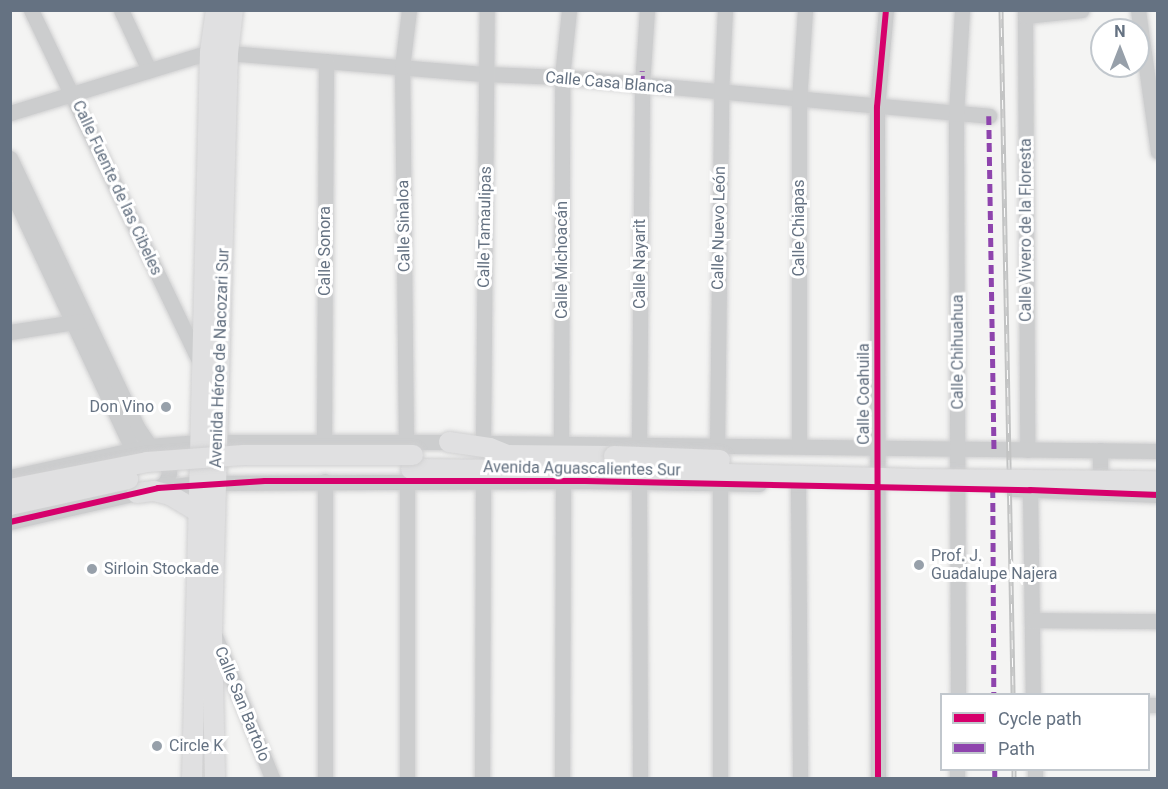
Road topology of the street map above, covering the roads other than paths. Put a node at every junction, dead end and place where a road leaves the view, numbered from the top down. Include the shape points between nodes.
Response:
1 (31, 10) edge
2 (121, 10) edge
3 (216, 10) edge
4 (221, 10) edge
5 (233, 10) edge
6 (409, 10) edge
7 (487, 10) edge
8 (569, 10) edge
9 (647, 10) edge
10 (725, 10) edge
11 (805, 10) edge
12 (886, 10) edge
13 (963, 10) edge
14 (1082, 10) edge
15 (1138, 10) edge
16 (1025, 13) edge
17 (219, 52) junction
18 (326, 61) junction
19 (402, 67) junction
20 (149, 70) junction
21 (486, 74) junction
22 (562, 77) junction
23 (642, 78) junction
24 (72, 94) junction
25 (721, 94) junction
26 (800, 101) junction
27 (877, 107) junction
28 (10, 113) edge
29 (956, 114) junction
30 (989, 116) dead end
31 (1158, 152) edge
32 (10, 158) edge
33 (10, 188) edge
34 (26, 220) junction
35 (10, 222) edge
36 (80, 321) junction
37 (10, 332) edge
38 (202, 366) junction
39 (208, 442) junction
40 (239, 442) junction
41 (324, 442) junction
42 (448, 442) junction
43 (483, 443) junction
44 (561, 443) junction
45 (639, 443) junction
46 (717, 445) junction
47 (150, 446) junction
48 (799, 446) junction
49 (878, 448) junction
50 (958, 450) junction
51 (1027, 450) junction
52 (1100, 450) junction
53 (133, 451) junction
54 (1158, 451) edge
55 (409, 462) junction
56 (506, 462) junction
57 (614, 463) junction
58 (1158, 468) edge
59 (10, 477) edge
60 (244, 481) junction
61 (325, 481) junction
62 (432, 482) junction
63 (483, 482) junction
64 (563, 482) junction
65 (1158, 482) edge
66 (208, 483) junction
67 (639, 483) junction
68 (720, 484) junction
69 (798, 485) junction
70 (876, 487) junction
71 (158, 488) junction
72 (10, 489) edge
73 (958, 489) junction
74 (1030, 490) junction
75 (137, 493) junction
76 (1100, 493) junction
77 (1158, 495) edge
78 (10, 505) edge
79 (198, 512) junction
80 (10, 522) edge
81 (1032, 620) junction
82 (1158, 621) edge
83 (212, 629) junction
84 (958, 693) edge
85 (1033, 693) edge
86 (190, 778) edge
87 (215, 778) edge
88 (272, 778) edge
89 (325, 778) edge
90 (407, 778) edge
91 (482, 778) edge
92 (562, 778) edge
93 (640, 778) edge
94 (720, 778) edge
95 (800, 778) edge
96 (878, 778) edge

1 - 24 street, Calle Fuente de las Cibeles
2 - 20 street
3 - 17 main road, Avenida Héroe de Nacozari Sur
4 - 17 main road
5 - 17 main road, Avenida Héroe de Nacozari Sur
6 - 19 street, Calle Sinaloa
7 - 21 street, Calle Tamaulipas
8 - 22 street, Calle Michoacán
9 - 23 street, Calle Nayarit
10 - 25 street, Calle Nuevo León
11 - 26 street, Calle Chiapas
12 - 27 street, Calle Coahuila
13 - 29 street, Calle Chihuahua
14 - 16 street
15 - 31 street
16 - 51 street, Calle Vivero de la Floresta
17 - 18 street, Calle Casa Blanca
17 - 20 street
17 - 38 main road, Avenida Héroe de Nacozari Sur
17 - 39 main road, Avenida Héroe de Nacozari Sur
18 - 19 street, Calle Casa Blanca
18 - 41 street, Calle Sonora
19 - 21 street, Calle Casa Blanca
19 - 55 street, Calle Sinaloa
20 - 24 street
21 - 22 street, Calle Casa Blanca
21 - 43 street, Calle Tamaulipas
22 - 23 street, Calle Casa Blanca
22 - 44 street, Calle Michoacán
23 - 25 street, Calle Casa Blanca
23 - 45 street, Calle Nayarit
24 - 28 street
24 - 38 street, Calle Fuente de las Cibeles
25 - 26 street, Calle Casa Blanca
25 - 46 street, Calle Nuevo León
26 - 27 street, Calle Casa Blanca
26 - 48 street, Calle Chiapas
27 - 29 street, Calle Casa Blanca
27 - 49 street, Calle Coahuila
29 - 30 street, Calle Casa Blanca
29 - 50 street, Calle Chihuahua
32 - 36 street
33 - 34 street
34 - 35 street
34 - 36 street
36 - 37 street
36 - 47 street
36 - 53 street
38 - 39 main road, Avenida Héroe de Nacozari Sur
39 - 40 street, Avenida Aguascalientes Sur
39 - 47 street, Avenida Aguascalientes Sur
39 - 66 main road, Avenida Héroe de Nacozari Sur
40 - 41 street, Avenida Aguascalientes Sur
40 - 60 street via 228,454 227,467 234,478
41 - 55 street, Avenida Aguascalientes Sur
42 - 43 street, Avenida Aguascalientes Sur
42 - 55 street, Avenida Aguascalientes Sur
42 - 56 main road via 490,448
43 - 44 street, Avenida Aguascalientes Sur
44 - 45 street, Avenida Aguascalientes Sur
45 - 46 street, Avenida Aguascalientes Sur
46 - 48 street, Avenida Aguascalientes Sur
47 - 53 street, Avenida Aguascalientes Sur
47 - 71 street via 161,451 167,460 169,473
48 - 49 street, Avenida Aguascalientes Sur
49 - 50 street, Avenida Aguascalientes Sur
49 - 70 street, Calle Coahuila
50 - 51 street, Avenida Aguascalientes Sur
50 - 73 street, Calle Chihuahua
51 - 52 street, Avenida Aguascalientes Sur
52 - 54 street, Avenida Aguascalientes Sur
52 - 76 street
53 - 59 street, Avenida Aguascalientes Sur
55 - 56 main road, Avenida Aguascalientes Sur
55 - 61 street, Avenida Aguascalientes Sur
55 - 62 street, Avenida Aguascalientes Sur
55 - 72 main road, Avenida Aguascalientes Sur, bridge via 244,456 147,462
55 - 78 main road, Avenida Aguascalientes Sur, bridge via 193,470 149,475
55 - 90 street, Calle Sinaloa
56 - 57 main road, Avenida Aguascalientes Sur
56 - 62 main road via 485,476
57 - 58 main road, Avenida Aguascalientes Sur, bridge
57 - 65 main road, Avenida Aguascalientes Sur, bridge via 911,479
60 - 61 street, Avenida Aguascalientes Sur
60 - 66 street, Avenida Aguascalientes Sur
61 - 89 street
62 - 63 street, Avenida Aguascalientes Sur
63 - 64 street, Avenida Aguascalientes Sur
63 - 91 street
64 - 67 street, Avenida Aguascalientes Sur
64 - 92 street
66 - 71 street, Avenida Aguascalientes Sur
66 - 79 main road, Avenida Héroe de Nacozari Sur
66 - 83 main road, Avenida Héroe de Nacozari Sur
67 - 68 street, Avenida Aguascalientes Sur
67 - 93 street
68 - 69 street, Avenida Aguascalientes Sur
68 - 94 street
69 - 70 street, Avenida Aguascalientes Sur
69 - 95 street
70 - 73 street, Avenida Aguascalientes Sur
70 - 96 street, Calle Coahuila
71 - 75 street, Avenida Aguascalientes Sur
73 - 74 street, Avenida Aguascalientes Sur
73 - 84 street, Calle Chihuahua
74 - 76 street, Avenida Aguascalientes Sur
74 - 81 street
75 - 79 main road via 154,491 170,495
75 - 80 street, Avenida Aguascalientes Sur
76 - 77 street, Avenida Aguascalientes Sur
79 - 86 main road, Avenida Héroe de Nacozari Sur
81 - 82 street
81 - 85 street
83 - 87 main road, Avenida Héroe de Nacozari Sur
83 - 88 street, Calle San Bartolo

